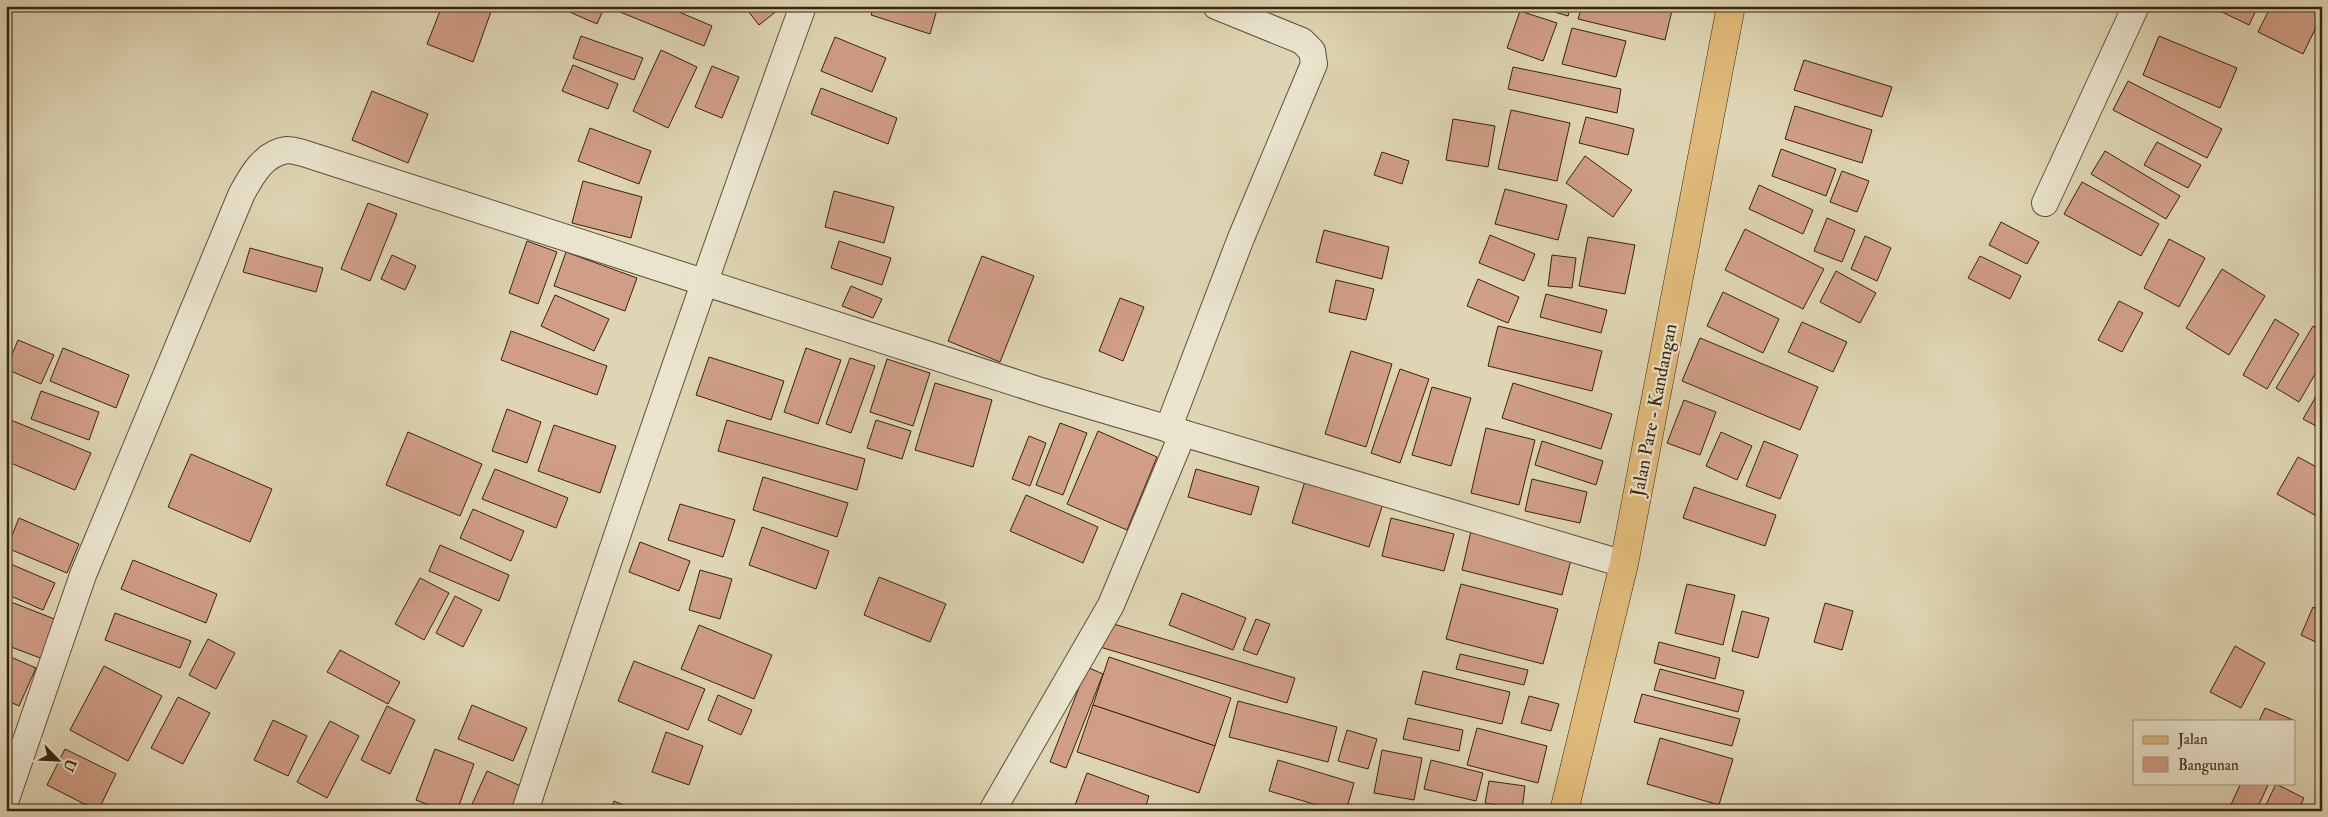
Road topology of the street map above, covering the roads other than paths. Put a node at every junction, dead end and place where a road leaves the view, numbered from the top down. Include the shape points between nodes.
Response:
1 (803, 6) edge
2 (1216, 6) edge
3 (1731, 6) edge
4 (2136, 6) edge
5 (2045, 203) dead end
6 (704, 282) junction
7 (1176, 431) junction
8 (1624, 564) junction
9 (6, 799) edge
10 (525, 811) edge
11 (992, 811) edge
12 (1564, 811) edge

1 - 6 street
2 - 7 street via 1302,41 1312,51 1314,64 1241,238
3 - 8 main road, Jalan Pare - Kandangan
4 - 5 street
6 - 7 street
6 - 9 street via 303,153 287,150 260,165 242,193 83,575
6 - 10 street
7 - 8 street
7 - 11 street via 1111,605
8 - 12 main road, Jalan Pare - Kandangan

